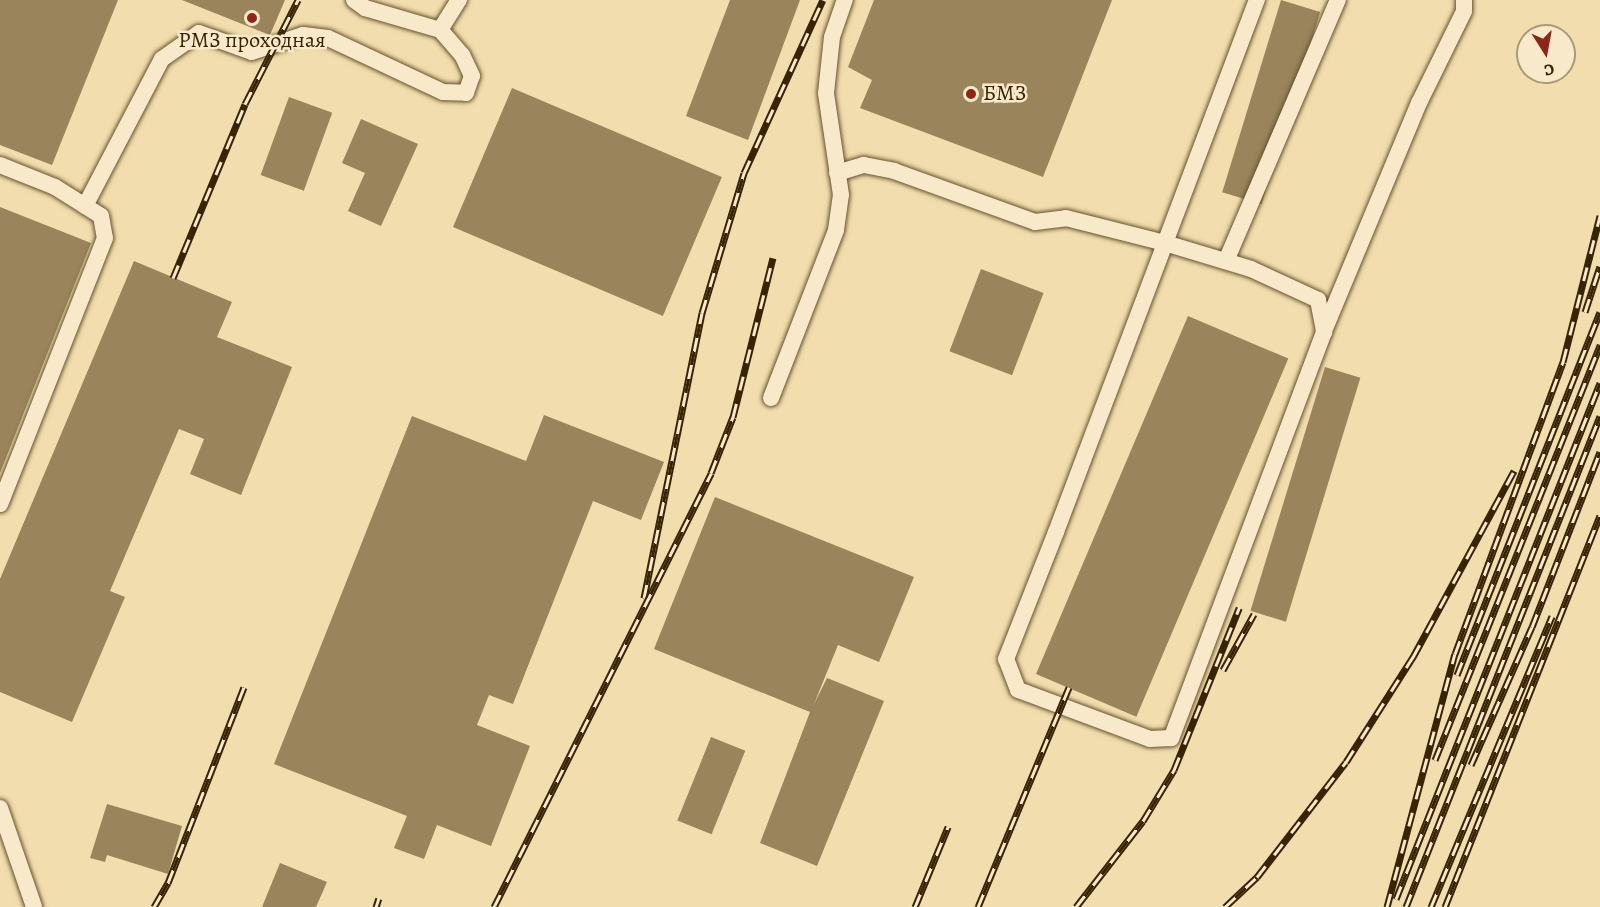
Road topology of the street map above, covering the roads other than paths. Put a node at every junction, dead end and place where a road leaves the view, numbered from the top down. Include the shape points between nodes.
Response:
1 (354, 0) edge
2 (459, 0) edge
3 (845, 0) edge
4 (1257, 0) edge
5 (1338, 0) edge
6 (1464, 0) edge
7 (440, 30) junction
8 (0, 165) edge
9 (837, 173) junction
10 (85, 206) junction
11 (1165, 243) junction
12 (1226, 261) junction
13 (1324, 332) junction
14 (771, 398) dead end
15 (0, 504) edge
16 (0, 808) edge
17 (34, 907) edge

1 - 7 street via 365,8
2 - 7 street
3 - 9 street via 832,37 825,93
4 - 11 street
5 - 12 street
6 - 13 street via 1464,11 1419,103
7 - 10 street via 462,55 472,76 466,93 443,92 328,38 303,35 252,52 199,33 162,59
8 - 10 street via 55,188
9 - 11 street via 864,165 884,169 1035,222 1066,218
9 - 14 street via 841,195 836,230
10 - 15 street via 101,216 105,238
11 - 12 street
11 - 13 street via 1006,660 1018,690 1150,739 1171,738
12 - 13 street via 1318,300
16 - 17 street

